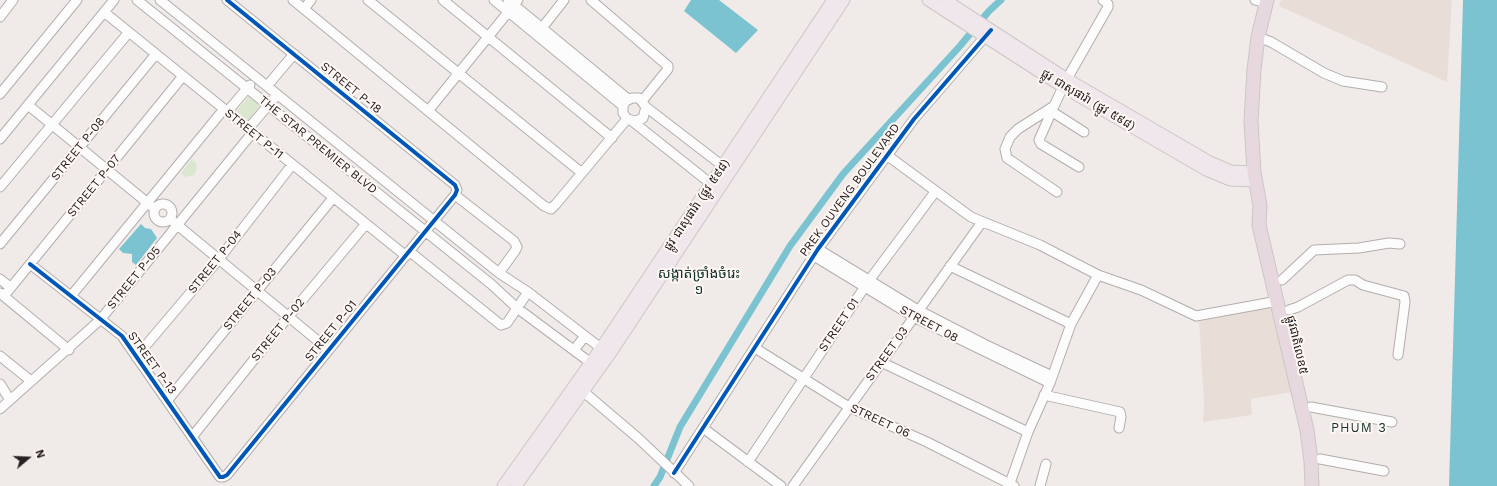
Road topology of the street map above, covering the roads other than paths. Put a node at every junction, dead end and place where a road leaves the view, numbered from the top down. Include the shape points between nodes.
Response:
1 (77, 0) edge
2 (114, 0) edge
3 (137, 0) edge
4 (160, 0) edge
5 (227, 0) edge
6 (293, 0) edge
7 (311, 0) edge
8 (368, 0) edge
9 (443, 0) edge
10 (494, 0) edge
11 (564, 0) edge
12 (591, 0) edge
13 (833, 0) edge
14 (844, 0) edge
15 (928, 0) edge
16 (945, 0) edge
17 (1103, 0) edge
18 (9, 2) edge
19 (1265, 3) edge
20 (512, 4) edge
21 (304, 9) junction
22 (104, 12) junction
23 (0, 17) edge
24 (969, 20) junction
25 (542, 28) junction
26 (128, 32) junction
27 (986, 32) junction
28 (1259, 35) junction
29 (488, 37) junction
30 (156, 54) junction
31 (294, 54) junction
32 (459, 73) junction
33 (183, 76) junction
34 (256, 78) junction
35 (1065, 83) junction
36 (267, 86) junction
37 (1382, 87) dead end
38 (247, 88) junction
39 (0, 94) edge
40 (277, 95) junction
41 (626, 102) junction
42 (644, 104) junction
43 (28, 105) junction
44 (268, 105) junction
45 (1053, 109) junction
46 (225, 110) junction
47 (428, 111) junction
48 (630, 120) junction
49 (52, 125) junction
50 (251, 131) junction
51 (1084, 132) dead end
52 (612, 138) junction
53 (0, 139) edge
54 (79, 147) junction
55 (888, 156) junction
56 (292, 165) junction
57 (1079, 167) dead end
58 (106, 170) junction
59 (727, 170) junction
60 (582, 173) junction
61 (1254, 177) junction
62 (0, 187) edge
63 (716, 187) junction
64 (935, 192) junction
65 (1057, 192) dead end
66 (455, 194) junction
67 (333, 198) junction
68 (147, 202) junction
69 (1260, 206) junction
70 (434, 221) junction
71 (173, 222) junction
72 (982, 222) junction
73 (365, 225) junction
74 (425, 231) junction
75 (0, 244) edge
76 (1400, 244) dead end
77 (816, 252) junction
78 (407, 253) junction
79 (218, 259) junction
80 (30, 264) junction
81 (950, 266) junction
82 (499, 273) junction
83 (1098, 275) junction
84 (0, 279) edge
85 (1282, 280) junction
86 (867, 284) junction
87 (10, 287) junction
88 (257, 291) junction
89 (528, 292) junction
90 (2, 294) edge
91 (71, 296) junction
92 (1278, 301) junction
93 (516, 309) junction
94 (1289, 310) junction
95 (916, 314) junction
96 (288, 317) junction
97 (100, 320) junction
98 (1071, 324) junction
99 (585, 336) junction
100 (755, 348) junction
101 (68, 350) junction
102 (328, 350) junction
103 (574, 350) junction
104 (605, 351) junction
105 (0, 356) edge
106 (1398, 356) dead end
107 (136, 357) junction
108 (881, 362) junction
109 (595, 366) junction
110 (803, 379) junction
111 (1051, 379) junction
112 (31, 381) junction
113 (0, 384) edge
114 (579, 388) junction
115 (1044, 395) junction
116 (10, 400) junction
117 (167, 401) junction
118 (849, 407) junction
119 (1311, 407) junction
120 (0, 409) edge
121 (1392, 422) dead end
122 (703, 428) junction
123 (1119, 428) dead end
124 (1311, 430) junction
125 (1028, 432) junction
126 (192, 437) junction
127 (1320, 459) junction
128 (748, 462) junction
129 (1046, 464) dead end
130 (673, 471) junction
131 (1384, 471) dead end
132 (220, 477) joint
133 (515, 482) edge
134 (1011, 485) edge
135 (503, 486) edge
136 (689, 486) edge
137 (781, 486) edge
138 (793, 486) edge
139 (1040, 486) edge
140 (1312, 486) edge
141 (1321, 486) edge

1 - 39 street
2 - 22 street
3 - 38 street, THE STAR PREMIER BLVD
4 - 34 street, THE STAR PREMIER BLVD
5 - 31 street, STREET P-18
6 - 21 street
7 - 21 street
8 - 32 street
9 - 29 street
10 - 20 street
11 - 25 street
12 - 42 street via 668,66
13 - 59 main road, ផ្លូវ ជាសុផារ៉ា (ផ្លូវ ៥៩៨)
14 - 59 main road, ផ្លូវ ជាសុផារ៉ា (ផ្លូវ ៥៩៨)
15 - 24 main road, ផ្លូវ ជាសុផារ៉ា (ផ្លូវ ៥៩៨)
16 - 24 main road, ផ្លូវ ជាសុផារ៉ា (ផ្លូវ ៥៩៨)
17 - 35 street via 1108,6
18 - 23 street
19 - 28 highway, ផ្លូវជាតិលេខ៥
20 - 25 street
20 - 29 street
20 - 41 street
21 - 47 street
22 - 26 street, STREET P-11
22 - 43 street
24 - 27 main road, ផ្លូវ ជាសុផារ៉ា (ផ្លូវ ៥៩៨)
25 - 41 street
26 - 30 street, STREET P-11
26 - 49 street
27 - 35 main road, ផ្លូវ ជាសុផារ៉ា (ផ្លូវ ៥៩៨)
27 - 55 street, PREK OUVENG BOULEVARD via 914,119
28 - 37 street via 1324,73 1343,81
28 - 61 highway, ផ្លូវជាតិលេខ៥ via 1252,96
29 - 32 street
29 - 52 street
30 - 33 street, STREET P-11
30 - 54 street, STREET P-08
31 - 36 street
31 - 66 street, STREET P-18 via 455,185
32 - 47 street
32 - 60 street
33 - 46 street, STREET P-11
33 - 58 street, STREET P-07
34 - 36 street, THE STAR PREMIER BLVD
34 - 38 street
35 - 45 street
35 - 61 main road, ផ្លូវ ជាសុផារ៉ា (ផ្លូវ ៥៩៨) via 1178,148 1221,177 1238,182
36 - 40 street, THE STAR PREMIER BLVD
38 - 44 street, THE STAR PREMIER BLVD
38 - 46 street
40 - 44 street, STREET P-05
40 - 70 street, THE STAR PREMIER BLVD
41 - 42 street via 636,98
41 - 48 street via 623,113
42 - 48 street via 643,118
42 - 59 street
43 - 49 street
43 - 53 street
44 - 50 street, STREET P-05
44 - 74 street, THE STAR PREMIER BLVD
45 - 51 street
45 - 57 street via 1039,140 1041,144
45 - 65 street via 1018,129 1010,137 1005,154 1007,158
46 - 50 street, STREET P-11
46 - 68 street
47 - 60 street via 544,206 551,209
48 - 52 street
48 - 63 street
49 - 54 street
49 - 62 street
50 - 56 street, STREET P-11
50 - 71 street, STREET P-05
52 - 60 street
54 - 58 street
54 - 75 street, STREET P-08
55 - 64 street
55 - 77 street, PREK OUVENG BOULEVARD
56 - 67 street, STREET P-11
56 - 79 street, STREET P-04
58 - 68 street
58 - 80 street, STREET P-07
59 - 63 main road, ផ្លូវ ជាសុផារ៉ា (ផ្លូវ ៥៩៨)
61 - 69 highway, ផ្លូវជាតិលេខ៥
63 - 104 main road, ផ្លូវ ជាសុផារ៉ា (ផ្លូវ ៥៩៨)
64 - 72 street
64 - 86 street, STREET 01
66 - 70 street, STREET P-01
66 - 82 street, STREET P-18 via 514,242 515,252
67 - 73 street, STREET P-11
67 - 88 street, STREET P-03
68 - 71 street via 155,209 166,204 172,211
68 - 91 street
69 - 85 highway, ផ្លូវជាតិលេខ៥ via 1268,222
69 - 92 highway, ផ្លូវជាតិលេខ៥ via 1259,225
70 - 74 street, STREET P-01
70 - 82 street, THE STAR PREMIER BLVD
71 - 79 street
71 - 97 street, STREET P-05
72 - 81 street, STREET 03
72 - 83 street via 1040,245
73 - 78 street, STREET P-11
73 - 96 street, STREET P-02
74 - 78 street, STREET P-01
74 - 93 street, THE STAR PREMIER BLVD via 498,290
76 - 85 street via 1314,250
77 - 86 street
77 - 100 street, PREK OUVENG BOULEVARD
78 - 93 street, STREET P-11 via 501,325 507,323
78 - 102 street, STREET P-01
79 - 88 street
79 - 107 street, STREET P-04
80 - 87 street, STREET P-07
80 - 91 street, STREET P-13
81 - 95 street, STREET 03
81 - 98 street
82 - 89 street, THE STAR PREMIER BLVD
83 - 92 street via 1141,290 1196,316
83 - 98 street
84 - 87 street
85 - 94 highway, ផ្លូវជាតិលេខ៥
86 - 95 street
86 - 110 street, STREET 01
87 - 90 street, STREET P-07
88 - 96 street
88 - 117 street, STREET P-03
89 - 93 street
89 - 99 street, THE STAR PREMIER BLVD
90 - 101 street
91 - 97 street, STREET P-13
92 - 124 highway, ផ្លូវជាតិលេខ៥
93 - 103 street, THE STAR PREMIER BLVD
94 - 106 street via 1348,280 1404,296
94 - 119 highway, ផ្លូវជាតិលេខ៥
95 - 108 street, STREET 03
95 - 111 street
96 - 102 street
96 - 126 street, STREET P-02
97 - 101 street, STREET P-05
97 - 107 street, STREET P-13 via 122,336
98 - 111 street
99 - 103 street
99 - 104 street, THE STAR PREMIER BLVD
100 - 110 street, STREET 06
100 - 122 street, PREK OUVENG BOULEVARD
101 - 112 street, STREET P-05
102 - 132 street, STREET P-01 via 227,475
103 - 109 street, THE STAR PREMIER BLVD
104 - 109 main road, ផ្លូវ ជាសុផារ៉ា (ផ្លូវ ៥៩៨)
105 - 112 street
107 - 117 street, STREET P-13
108 - 118 street, STREET 03
108 - 125 street
109 - 114 main road, ផ្លូវ ជាសុផារ៉ា (ផ្លូវ ៥៩៨)
110 - 118 street, STREET 06
110 - 128 street, STREET 01
111 - 115 street
112 - 116 street, STREET P-05
113 - 116 street
114 - 130 street
114 - 133 main road, ផ្លូវ ជាសុផារ៉ា (ផ្លូវ ៥៩៨)
115 - 123 street via 1120,412
115 - 125 street
116 - 120 street, STREET P-05
117 - 126 street, STREET P-13
118 - 134 street, STREET 06 via 927,442
118 - 138 street, STREET 03
119 - 121 street
119 - 124 highway, ផ្លូវជាតិលេខ៥
122 - 128 street
122 - 130 street, PREK OUVENG BOULEVARD
124 - 127 highway, ផ្លូវជាតិលេខ៥
124 - 140 highway, ផ្លូវជាតិលេខ៥
125 - 134 street
126 - 132 street, STREET P-13
127 - 131 street
127 - 141 highway, ផ្លូវជាតិលេខ៥
128 - 137 street
129 - 139 street
130 - 136 street
133 - 135 main road, ផ្លូវ ជាសុផារ៉ា (ផ្លូវ ៥៩៨)

